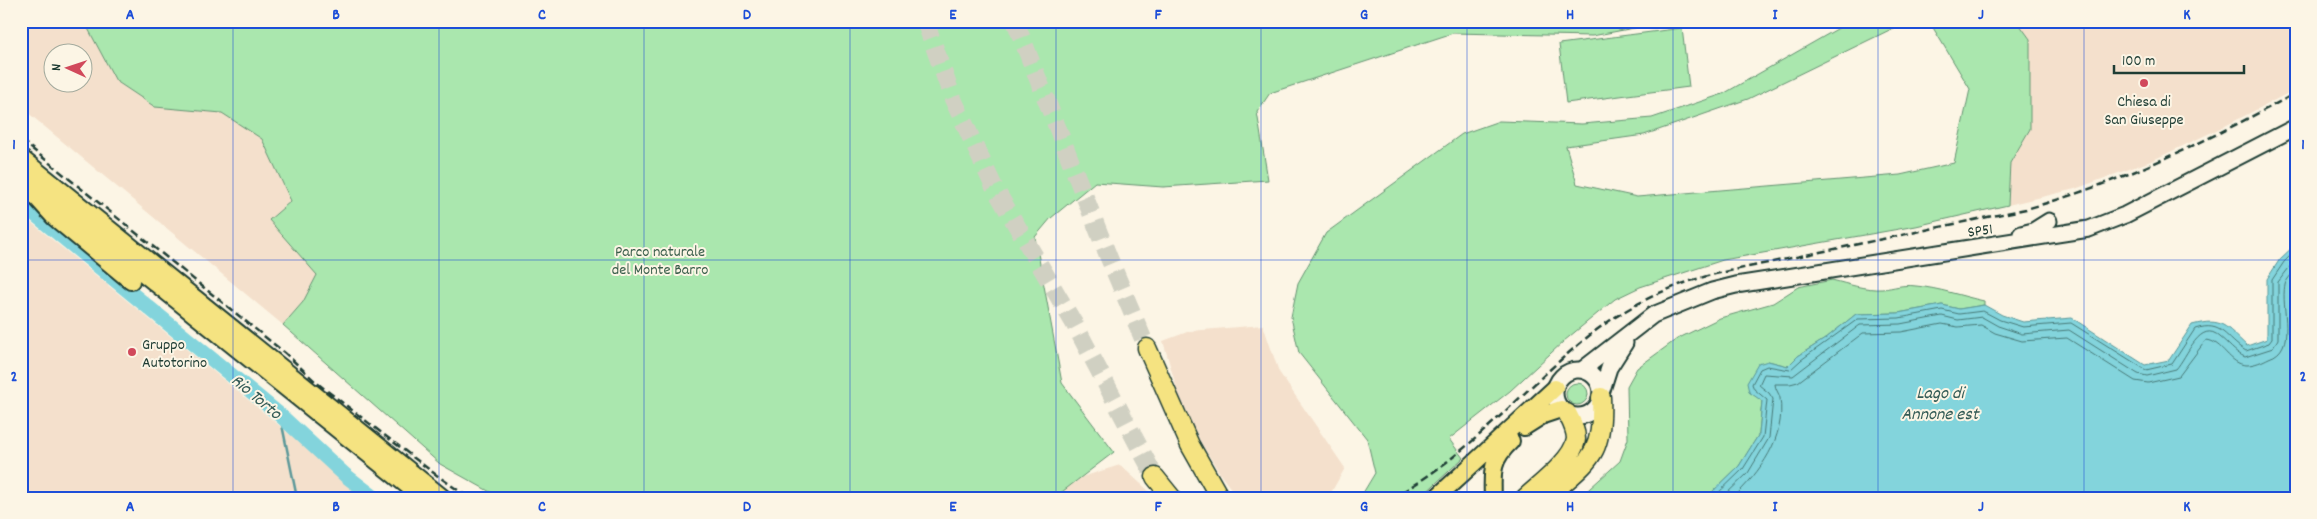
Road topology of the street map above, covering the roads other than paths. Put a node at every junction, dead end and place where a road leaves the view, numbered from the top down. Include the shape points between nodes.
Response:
1 (2296, 127) edge
2 (21, 158) edge
3 (21, 175) edge
4 (21, 180) edge
5 (2049, 221) dead end
6 (1955, 250) junction
7 (132, 281) dead end
8 (1653, 315) junction
9 (1147, 348) tunnel mouth
10 (1582, 370) junction
11 (1556, 388) junction
12 (1601, 394) junction
13 (1564, 411) junction
14 (1529, 423) junction
15 (1190, 445) junction
16 (1544, 480) junction
17 (423, 498) edge
18 (443, 498) edge
19 (1159, 498) edge
20 (1172, 498) edge
21 (1220, 498) edge
22 (1228, 498) edge
23 (1438, 498) edge
24 (1493, 498) edge
25 (1518, 498) edge
26 (1524, 498) edge
27 (1547, 498) edge

1 - 6 main road, SP51 / SP51 via 2125,215 2089,229
2 - 18 main road
3 - 17 main road
4 - 7 main road via 54,216
5 - 6 main road via 2033,231 1971,240
6 - 8 main road, SP51 / SP51 via 1736,285 1712,291
8 - 10 main road, SP51 / SP51
8 - 12 main road, SP51 / SP51 via 1616,354 1604,378
9 - 15 highway
10 - 11 main road via 1568,372 1558,381
10 - 12 main road via 1595,376
11 - 13 main road via 1557,403
11 - 23 main road
12 - 13 main road via 1599,404 1588,414 1581,416
12 - 27 highway via 1602,428 1597,447 1588,461
13 - 14 main road via 1543,415
13 - 16 highway via 1574,424 1576,440 1570,453
14 - 23 main road
14 - 24 main road via 1496,457
15 - 21 highway
15 - 22 highway
16 - 25 highway
16 - 26 highway
19 - 20 highway via 1155,476

